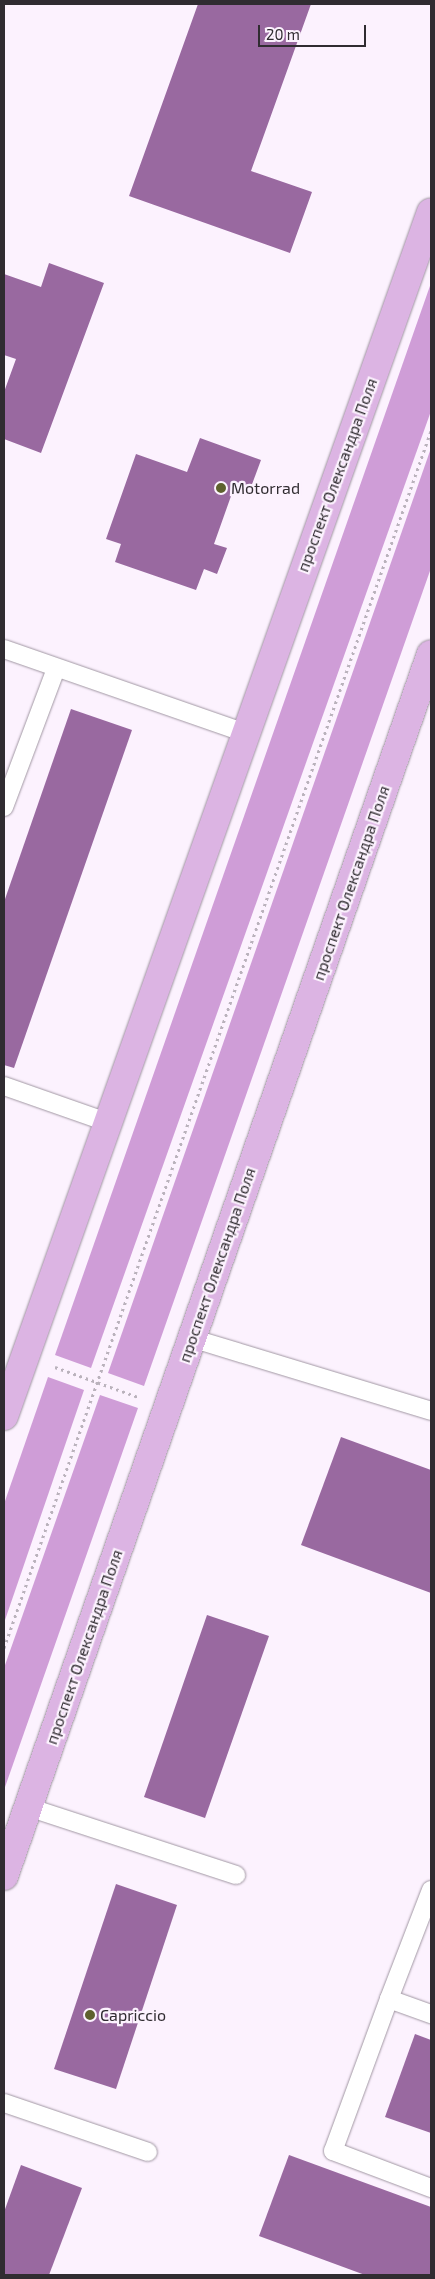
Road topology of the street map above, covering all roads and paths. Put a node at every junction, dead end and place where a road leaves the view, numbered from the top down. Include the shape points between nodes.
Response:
1 (431, 212) edge
2 (431, 431) edge
3 (4, 649) edge
4 (431, 654) edge
5 (56, 669) junction
6 (245, 733) junction
7 (4, 806) edge
8 (4, 1086) edge
9 (107, 1122) junction
10 (191, 1338) junction
11 (25, 1357) junction
12 (96, 1382) junction
13 (167, 1407) junction
14 (431, 1411) edge
15 (4, 1416) edge
16 (4, 1648) edge
17 (28, 1807) junction
18 (236, 1874) dead end
19 (4, 1876) edge
20 (431, 1890) edge
21 (389, 1999) junction
22 (431, 2014) edge
23 (4, 2103) edge
24 (148, 2152) dead end
25 (431, 2188) edge

1 - 6 main road, проспект Олександра Поля
2 - 12 path
3 - 5 lane
4 - 10 main road, проспект Олександра Поля
5 - 6 lane
5 - 7 lane
6 - 9 main road, проспект Олександра Поля
8 - 9 lane
9 - 11 main road, проспект Олександра Поля
10 - 13 main road, проспект Олександра Поля
10 - 14 lane
11 - 12 path
11 - 15 main road, проспект Олександра Поля
12 - 13 path
12 - 16 path
13 - 17 main road, проспект Олександра Поля
17 - 18 lane
17 - 19 main road, проспект Олександра Поля
20 - 21 lane
21 - 22 lane
21 - 25 lane via 334,2151
23 - 24 lane

